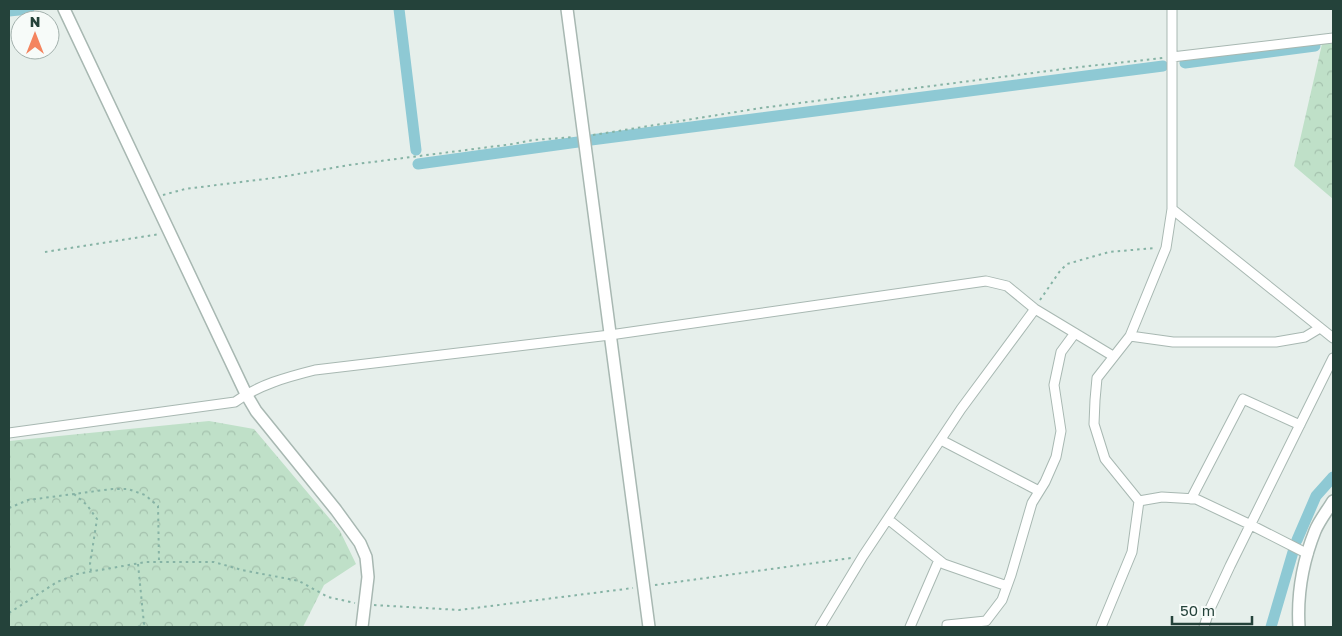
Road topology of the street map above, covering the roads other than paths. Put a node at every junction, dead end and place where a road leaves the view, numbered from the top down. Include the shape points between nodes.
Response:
1 (64, 9) edge
2 (567, 9) edge
3 (1172, 9) edge
4 (1333, 38) edge
5 (1172, 57) junction
6 (1172, 209) junction
7 (1035, 309) junction
8 (1320, 328) junction
9 (1076, 333) junction
10 (610, 335) junction
11 (1130, 336) junction
12 (1333, 338) edge
13 (1113, 356) junction
14 (1333, 358) edge
15 (246, 394) junction
16 (1300, 425) junction
17 (9, 433) edge
18 (941, 440) junction
19 (1039, 491) junction
20 (1192, 499) junction
21 (1139, 501) junction
22 (1333, 501) edge
23 (888, 520) junction
24 (1251, 525) junction
25 (1308, 554) junction
26 (939, 560) junction
27 (1007, 586) junction
28 (966, 623) junction
29 (362, 627) edge
30 (650, 627) edge
31 (820, 627) edge
32 (910, 627) edge
33 (946, 627) edge
34 (977, 627) edge
35 (1101, 627) edge
36 (1204, 627) edge
37 (1299, 627) edge

1 - 15 street
2 - 10 street
3 - 5 street
4 - 5 street
5 - 6 street
6 - 8 street
6 - 11 street via 1166,248
7 - 9 street
7 - 10 street via 1007,286 986,281
7 - 18 street
8 - 11 street via 1305,337 1276,342 1173,342
8 - 12 street
9 - 13 street
9 - 19 street via 1061,352 1054,385 1061,431 1056,457
10 - 15 street via 315,370 287,377
10 - 30 street
11 - 13 street
13 - 21 street via 1097,378 1094,424 1105,459
14 - 16 street
15 - 17 street via 235,402
15 - 29 street via 360,543 368,568
16 - 20 street via 1243,399
16 - 24 street
18 - 19 street
18 - 23 street
19 - 27 street via 1032,503
20 - 21 street via 1162,497
20 - 24 street
21 - 35 street via 1132,552
22 - 25 street via 1315,530
23 - 26 street
23 - 31 street
24 - 25 street
24 - 36 street
25 - 37 street via 1298,606
26 - 27 street
26 - 32 street
27 - 28 street via 1002,600 986,621
28 - 33 street
28 - 34 street

